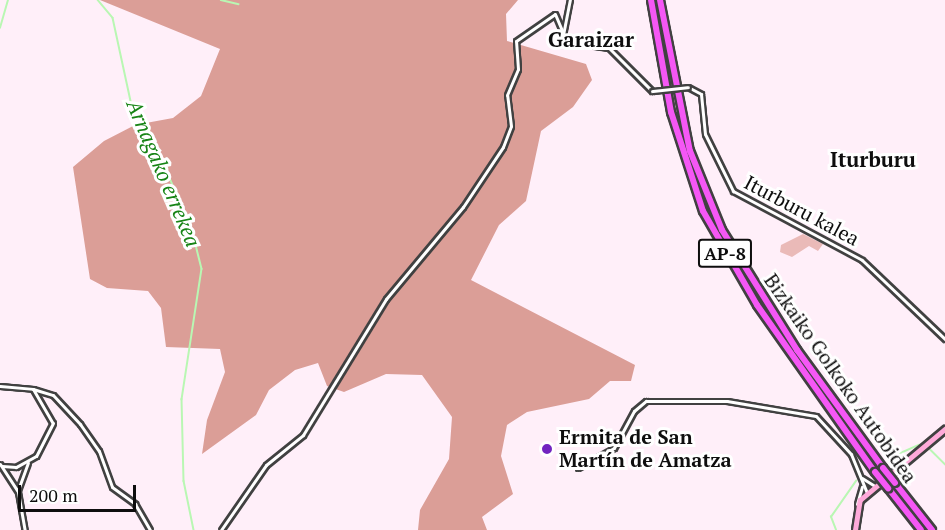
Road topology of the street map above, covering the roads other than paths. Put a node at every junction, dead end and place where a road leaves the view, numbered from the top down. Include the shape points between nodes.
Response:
1 (570, 0) edge
2 (651, 0) edge
3 (660, 0) edge
4 (563, 36) junction
5 (945, 339) edge
6 (0, 386) edge
7 (33, 389) junction
8 (51, 394) junction
9 (42, 399) junction
10 (945, 429) edge
11 (29, 461) junction
12 (1, 465) edge
13 (578, 468) dead end
14 (863, 484) junction
15 (875, 486) junction
16 (18, 492) junction
17 (868, 493) junction
18 (857, 504) junction
19 (25, 530) edge
20 (150, 530) edge
21 (221, 530) edge
22 (855, 530) edge
23 (921, 530) edge
24 (932, 530) edge

1 - 4 street
2 - 23 highway, Bizkaiko Golkoko Autobidea / AP-8, bridge via 671,112 703,211 757,306
3 - 24 highway, Bizkaiko Golkoko Autobidea / AP-8, bridge via 690,151 722,230 797,350
4 - 5 street, Iturburu kalea, bridge via 576,46 609,48 652,91 688,87 701,94 707,140 733,191 862,260
4 - 21 street via 560,18 552,14 516,41 518,69 507,95 511,126 503,147 463,207 382,304 303,435 266,465
6 - 7 street
7 - 8 street
7 - 9 street
8 - 9 street
8 - 20 street via 96,445 112,487 135,504
9 - 11 street via 52,428 47,443
10 - 15 street
11 - 12 street
11 - 16 street
12 - 16 street
13 - 14 street via 614,448 634,411 646,401 708,400 816,416 844,444
14 - 15 street
14 - 17 street
14 - 18 street
15 - 17 street
16 - 19 street
17 - 18 street
18 - 22 street

